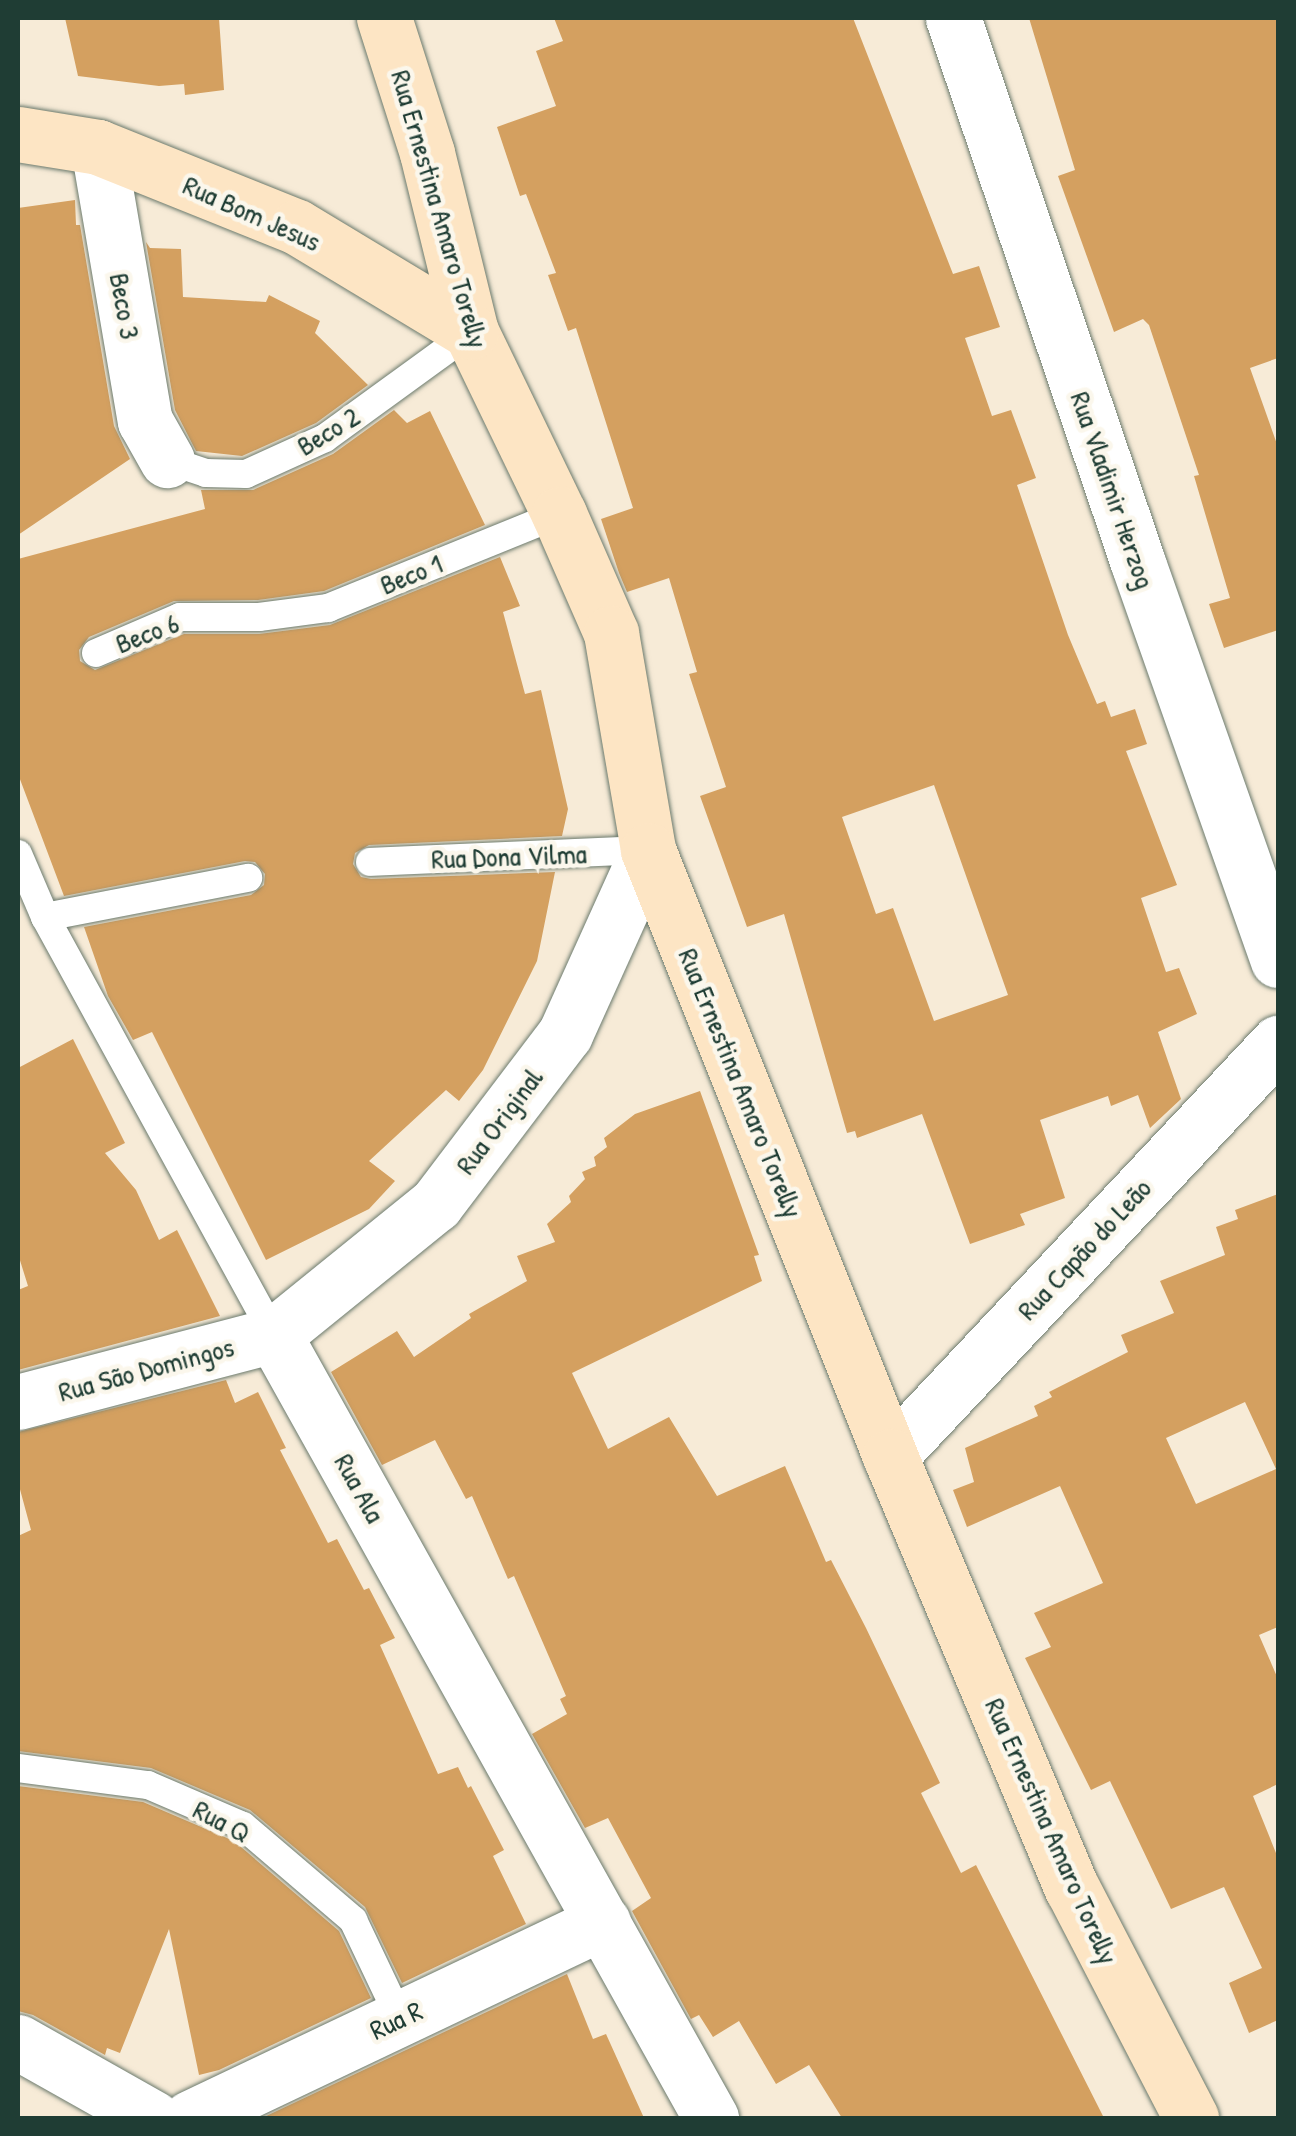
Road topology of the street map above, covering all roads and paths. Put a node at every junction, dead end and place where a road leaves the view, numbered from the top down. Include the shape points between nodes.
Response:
1 (384, 18) edge
2 (953, 18) edge
3 (18, 134) edge
4 (98, 146) junction
5 (471, 332) junction
6 (167, 460) joint
7 (559, 514) junction
8 (258, 617) joint
9 (96, 653) dead end
10 (648, 850) junction
11 (18, 854) edge
12 (370, 862) dead end
13 (248, 878) dead end
14 (45, 917) junction
15 (1278, 960) edge
16 (1278, 1043) edge
17 (274, 1334) junction
18 (18, 1402) edge
19 (890, 1456) junction
20 (18, 1768) edge
21 (603, 1922) junction
22 (400, 2018) junction
23 (18, 2042) edge
24 (153, 2118) edge
25 (190, 2118) edge
26 (711, 2118) edge
27 (1191, 2118) edge

1 - 5 street, Rua Ernestina Amaro Torelly via 427,152
2 - 15 street, Rua Vladimir Herzog
3 - 4 street, Rua Bom Jesus
4 - 5 street, Rua Bom Jesus via 297,227
4 - 6 street, Beco 3 via 145,421
5 - 6 lane, Beco 2 via 326,438 246,474 206,473
5 - 7 street, Rua Ernestina Amaro Torelly
7 - 8 lane, Beco 1 via 328,608
7 - 10 street, Rua Ernestina Amaro Torelly via 611,634
8 - 9 lane, Beco 6 via 180,616
10 - 12 lane, Rua Dona Vilma
10 - 17 street, Rua Original via 565,1034 436,1204
10 - 19 street, Rua Ernestina Amaro Torelly
11 - 14 lane, Rua Ala
13 - 14 lane
14 - 17 lane, Rua Ala
16 - 19 street, Rua Capão do Leão
17 - 18 street, Rua São Domingos
17 - 21 street, Rua Ala
19 - 27 street, Rua Ernestina Amaro Torelly via 1072,1888
20 - 22 lane, Rua Q via 148,1785 243,1826 353,1920
21 - 22 street, Rua R
21 - 26 street, Rua Ala
22 - 25 street, Rua R
23 - 24 street

